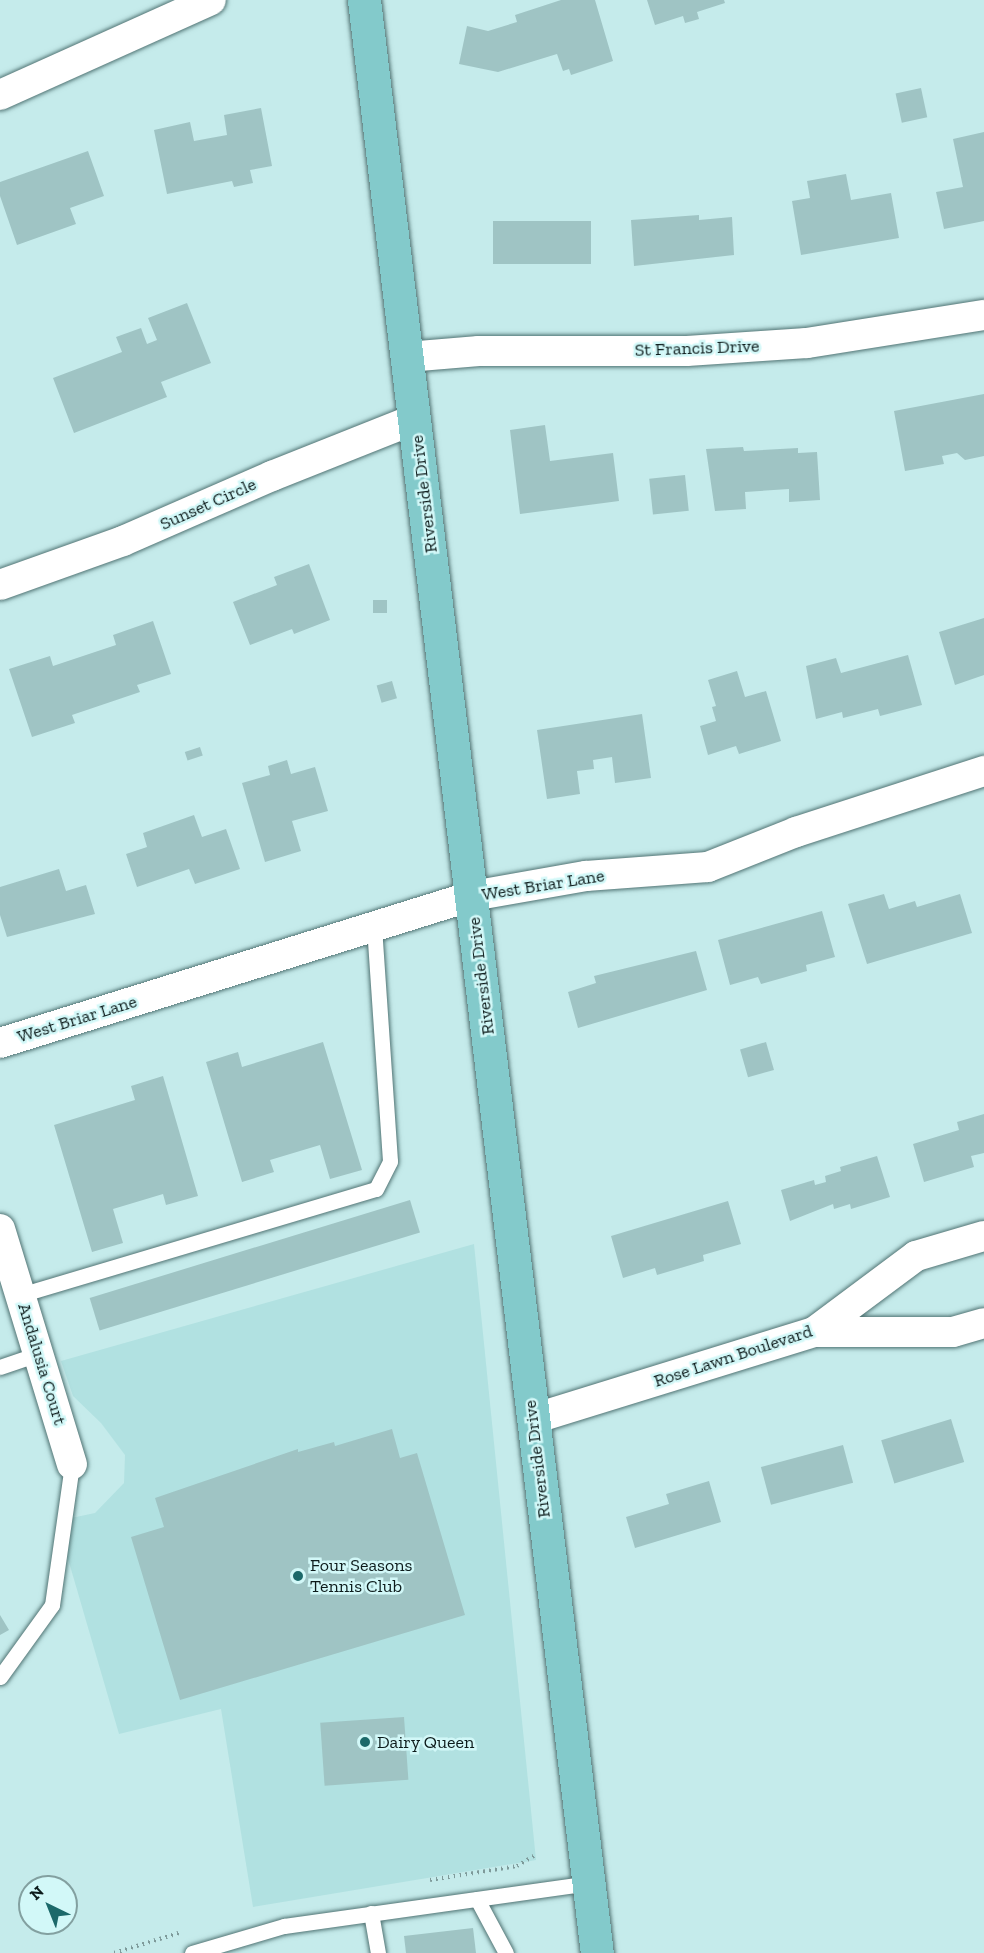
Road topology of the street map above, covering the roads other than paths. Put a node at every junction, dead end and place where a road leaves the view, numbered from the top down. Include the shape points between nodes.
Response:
1 (211, 0) edge
2 (364, 0) edge
3 (0, 95) edge
4 (984, 315) edge
5 (407, 357) junction
6 (415, 420) junction
7 (0, 585) edge
8 (984, 771) edge
9 (472, 896) junction
10 (374, 927) junction
11 (0, 1043) edge
12 (0, 1229) edge
13 (984, 1236) edge
14 (20, 1295) junction
15 (984, 1323) edge
16 (814, 1332) junction
17 (38, 1354) junction
18 (0, 1367) edge
19 (532, 1419) junction
20 (72, 1464) joint
21 (0, 1677) edge
22 (589, 1883) junction
23 (477, 1899) junction
24 (371, 1914) junction
25 (229, 1948) edge
26 (192, 1953) edge
27 (378, 1953) edge
28 (506, 1953) edge
29 (597, 1953) edge

1 - 3 street
2 - 5 main road, Riverside Drive
4 - 5 street, St Francis Drive via 807,343 687,351 479,351
5 - 6 main road, Riverside Drive
6 - 7 street, Sunset Circle via 272,476 123,541
6 - 9 main road, Riverside Drive
8 - 9 street, West Briar Lane via 796,832 708,867 585,876
9 - 10 street, West Briar Lane
9 - 19 main road, Riverside Drive
10 - 11 street, West Briar Lane
10 - 14 lane via 390,1161 376,1189
12 - 14 street, Andalusia Court
13 - 16 street, Rose Lawn Boulevard via 916,1257
14 - 17 street, Andalusia Court
15 - 16 street via 953,1332
16 - 19 street, Rose Lawn Boulevard
17 - 18 lane
17 - 20 street, Andalusia Court
19 - 22 main road, Riverside Drive
20 - 21 lane via 52,1605
22 - 23 lane
22 - 29 main road, Riverside Drive
23 - 24 lane
23 - 28 lane
24 - 25 lane via 284,1926
24 - 27 lane
25 - 26 lane

